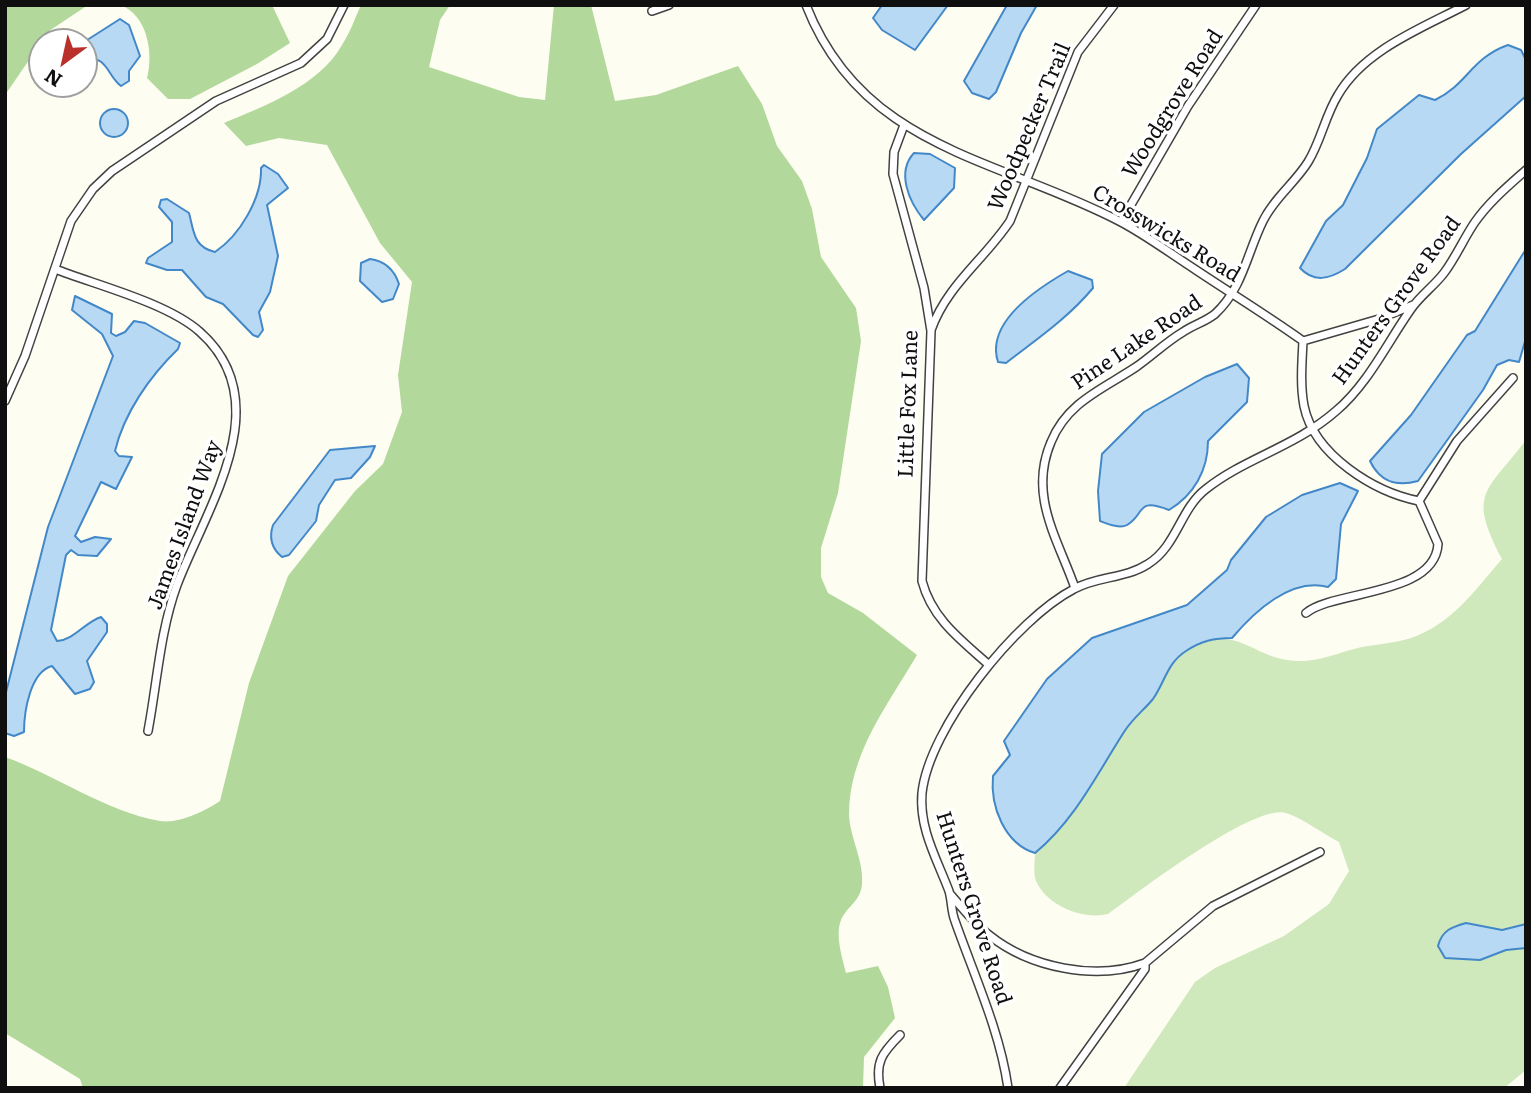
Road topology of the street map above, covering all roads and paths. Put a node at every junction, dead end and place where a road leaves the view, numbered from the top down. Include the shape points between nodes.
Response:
1 (344, 5) edge
2 (669, 5) edge
3 (806, 5) edge
4 (1114, 5) edge
5 (1256, 5) edge
6 (1466, 5) edge
7 (652, 11) dead end
8 (904, 125) junction
9 (1526, 170) edge
10 (1027, 182) junction
11 (1121, 222) junction
12 (55, 269) junction
13 (1231, 293) junction
14 (1414, 304) junction
15 (931, 331) junction
16 (1303, 341) junction
17 (1513, 379) dead end
18 (5, 401) edge
19 (1314, 429) junction
20 (1419, 501) junction
21 (1075, 588) junction
22 (1306, 613) dead end
23 (989, 665) junction
24 (148, 731) dead end
25 (1320, 852) dead end
26 (950, 894) junction
27 (1145, 963) junction
28 (900, 1035) dead end
29 (880, 1088) edge
30 (1009, 1088) edge
31 (1060, 1088) edge

1 - 12 street via 327,39 301,63 216,102 103,178 77,210
2 - 7 street
3 - 8 street, Crosswicks Road via 827,52 842,72 875,105
4 - 10 street, Woodpecker Trail via 1078,52
5 - 11 street, Woodgrove Road via 1188,106
6 - 13 street, Pine Lake Road via 1387,47 1351,76 1307,163 1263,219 1245,270
8 - 10 street, Crosswicks Road
8 - 15 street, Little Fox Lane via 894,152 893,174
9 - 14 street, Hunters Grove Road via 1486,208 1442,276
10 - 11 street, Crosswicks Road
10 - 15 street, Woodpecker Trail via 1010,221 951,290
11 - 13 street, Crosswicks Road
12 - 18 street
12 - 24 street, James Island Way via 185,320 211,343 233,384 237,416 233,448 177,586
13 - 16 street, Crosswicks Road
13 - 21 street, Pine Lake Road via 1208,319 1181,332 1083,400 1058,427 1043,470 1043,502 1048,527
14 - 16 street
14 - 19 street, Hunters Grove Road via 1357,389
15 - 23 street, Little Fox Lane via 922,581 942,622
16 - 19 street via 1305,408
17 - 20 street via 1457,441
19 - 20 street via 1359,477 1392,494
19 - 21 street, Hunters Grove Road via 1203,491 1170,543 1144,567
20 - 22 street via 1438,544 1432,562 1396,585
21 - 23 street, Hunters Grove Road
23 - 26 street, Hunters Grove Road via 939,738 926,770 924,825
25 - 27 street via 1213,906
26 - 27 street via 987,934 1030,958 1103,973
26 - 30 street, Hunters Grove Road
27 - 31 street
28 - 29 street via 880,1055

